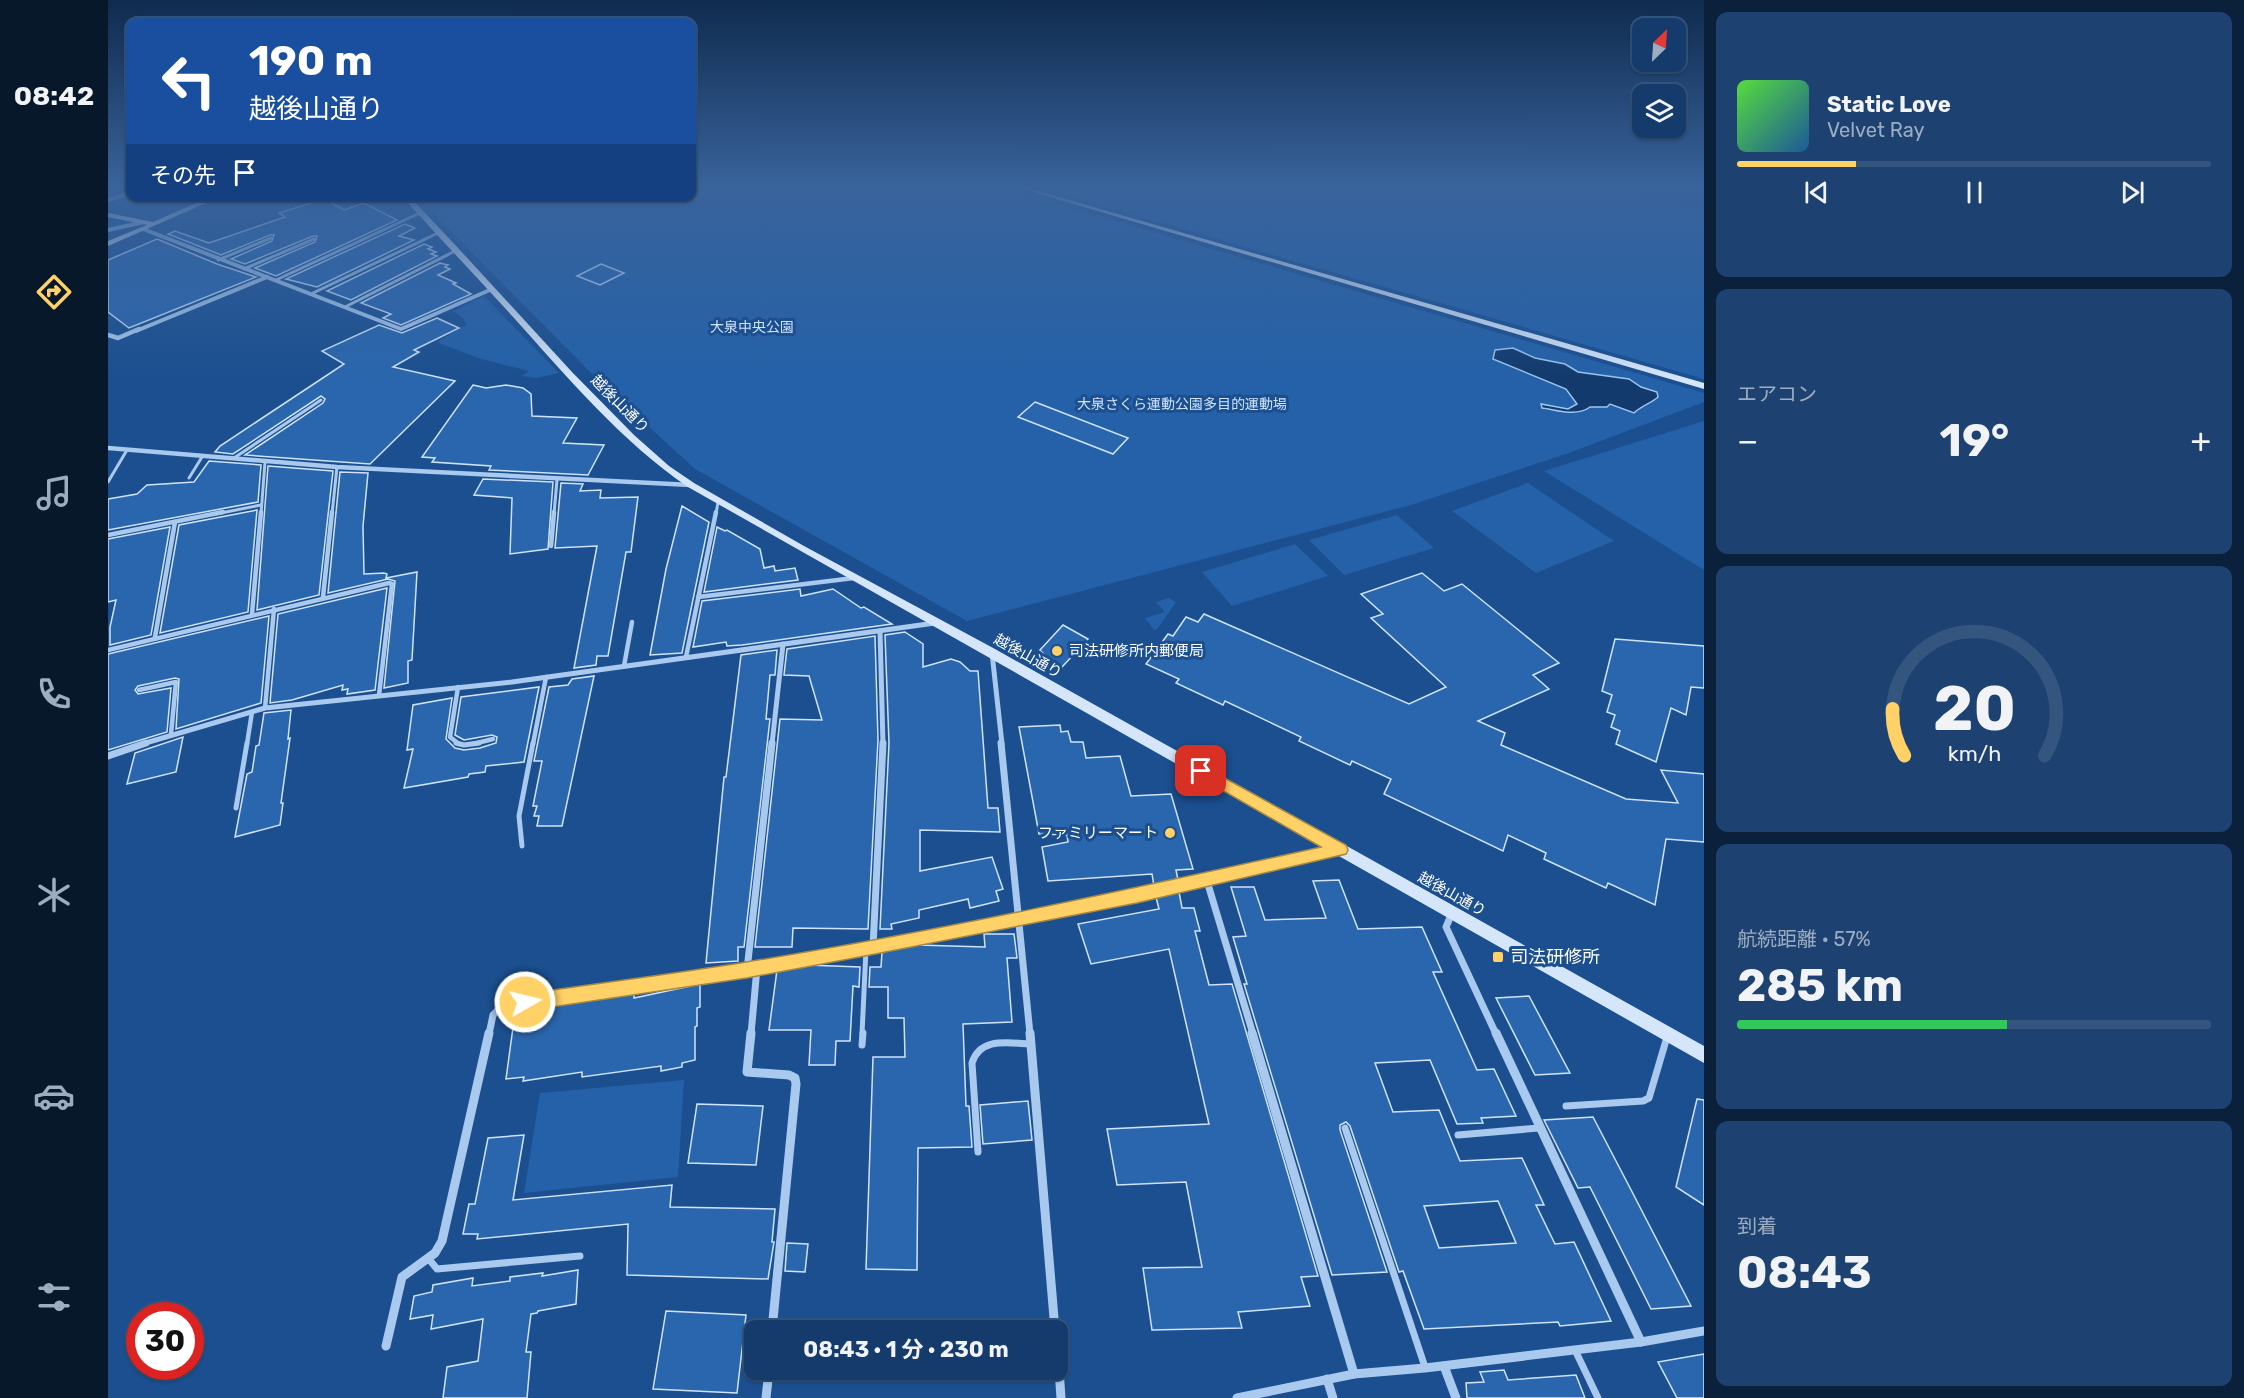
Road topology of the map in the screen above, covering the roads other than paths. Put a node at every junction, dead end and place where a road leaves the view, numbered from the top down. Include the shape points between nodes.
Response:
1 (197, 250) edge
2 (242, 250) edge
3 (288, 250) edge
4 (340, 250) edge
5 (402, 250) edge
6 (457, 250) joint
7 (1239, 250) edge
8 (218, 260) junction
9 (244, 269) junction
10 (267, 277) junction
11 (276, 280) junction
12 (492, 289) junction
13 (313, 293) junction
14 (345, 307) junction
15 (108, 335) edge
16 (1704, 386) edge
17 (321, 400) dead end
18 (108, 448) edge
19 (127, 450) junction
20 (202, 457) junction
21 (232, 459) junction
22 (265, 462) junction
23 (337, 468) junction
24 (189, 478) dead end
25 (557, 480) junction
26 (108, 482) edge
27 (691, 485) junction
28 (718, 502) junction
29 (261, 505) junction
30 (175, 522) junction
31 (108, 535) edge
32 (551, 546) dead end
33 (856, 578) junction
34 (323, 597) junction
35 (699, 597) junction
36 (274, 609) junction
37 (252, 614) junction
38 (632, 622) dead end
39 (938, 622) junction
40 (880, 631) junction
41 (155, 637) junction
42 (783, 644) junction
43 (108, 650) edge
44 (991, 652) junction
45 (686, 657) junction
46 (624, 666) junction
47 (546, 677) junction
48 (458, 687) junction
49 (139, 690) dead end
50 (379, 695) junction
51 (265, 708) junction
52 (252, 712) junction
53 (171, 734) junction
54 (493, 740) dead end
55 (108, 756) edge
56 (236, 808) dead end
57 (522, 846) dead end
58 (1340, 850) junction
59 (1207, 880) junction
60 (1453, 912) junction
61 (1020, 920) junction
62 (869, 948) junction
63 (757, 968) junction
64 (747, 970) junction
65 (1668, 1035) junction
66 (1030, 1044) junction
67 (862, 1045) dead end
68 (1704, 1055) edge
69 (1566, 1106) dead end
70 (1540, 1127) junction
71 (1345, 1128) dead end
72 (1458, 1136) dead end
73 (978, 1152) dead end
74 (580, 1256) dead end
75 (428, 1258) junction
76 (773, 1320) edge
77 (1054, 1320) edge
78 (1704, 1331) edge
79 (1641, 1342) junction
80 (386, 1346) dead end
81 (1575, 1350) junction
82 (1444, 1366) junction
83 (1425, 1368) junction
84 (1354, 1374) junction
85 (1327, 1379) junction
86 (768, 1380) edge
87 (1060, 1380) edge
88 (766, 1398) edge
89 (1061, 1398) edge
90 (1237, 1398) edge
91 (1333, 1398) edge
92 (1456, 1398) edge
93 (1598, 1398) edge

1 - 8 street
2 - 8 lane
3 - 9 lane
4 - 11 lane
5 - 13 lane
6 - 12 street, 越後山通り
6 - 14 lane
7 - 16 street
8 - 9 street
9 - 10 street
10 - 11 street
10 - 15 street via 118,338
11 - 13 street
12 - 14 street via 404,329
12 - 27 street, 越後山通り via 631,437
13 - 14 street
17 - 21 lane
18 - 19 street
19 - 20 street
19 - 26 lane
20 - 21 street
20 - 24 lane
21 - 22 street
22 - 23 street
22 - 29 lane
23 - 25 street
23 - 34 lane
25 - 27 street
25 - 32 lane
27 - 28 street, 越後山通り
28 - 33 street, 越後山通り
28 - 35 lane
29 - 30 lane
29 - 37 lane
30 - 31 lane
30 - 41 lane
33 - 35 lane
33 - 39 street, 越後山通り
34 - 36 lane
34 - 50 lane via 392,584
35 - 45 lane
36 - 37 lane
36 - 51 lane
37 - 41 lane
38 - 46 lane
39 - 40 street
39 - 44 street, 越後山通り
40 - 42 street
40 - 62 street via 885,697 884,789
41 - 43 lane
42 - 45 street
42 - 64 street
44 - 58 street, 越後山通り
44 - 61 street
45 - 46 street
46 - 47 street
47 - 48 street
47 - 57 lane via 519,816
48 - 50 street
48 - 54 lane via 452,741 461,746
49 - 53 lane via 176,682
50 - 51 street
51 - 52 street
52 - 53 street
52 - 56 lane
53 - 55 street
58 - 59 street
58 - 60 street, 越後山通り
59 - 61 street
59 - 84 street
60 - 65 street, 越後山通り
60 - 70 street via 1446,927
61 - 62 street
61 - 66 street
62 - 63 street
62 - 67 lane
63 - 64 street
63 - 76 street via 747,1072 789,1076 795,1078 796,1084
64 - 75 street via 503,1005 497,1009 442,1241
65 - 68 street, 越後山通り
65 - 69 lane via 1649,1098
66 - 73 lane via 982,1045 975,1052 972,1063
66 - 77 street
70 - 72 lane
70 - 79 street
71 - 83 lane
74 - 75 lane via 438,1269
75 - 80 street via 402,1277
78 - 79 street
79 - 81 street
81 - 82 street
81 - 93 lane
82 - 83 street
82 - 92 street
83 - 84 street
84 - 85 street
85 - 90 street
85 - 91 street
86 - 88 street
87 - 89 street

